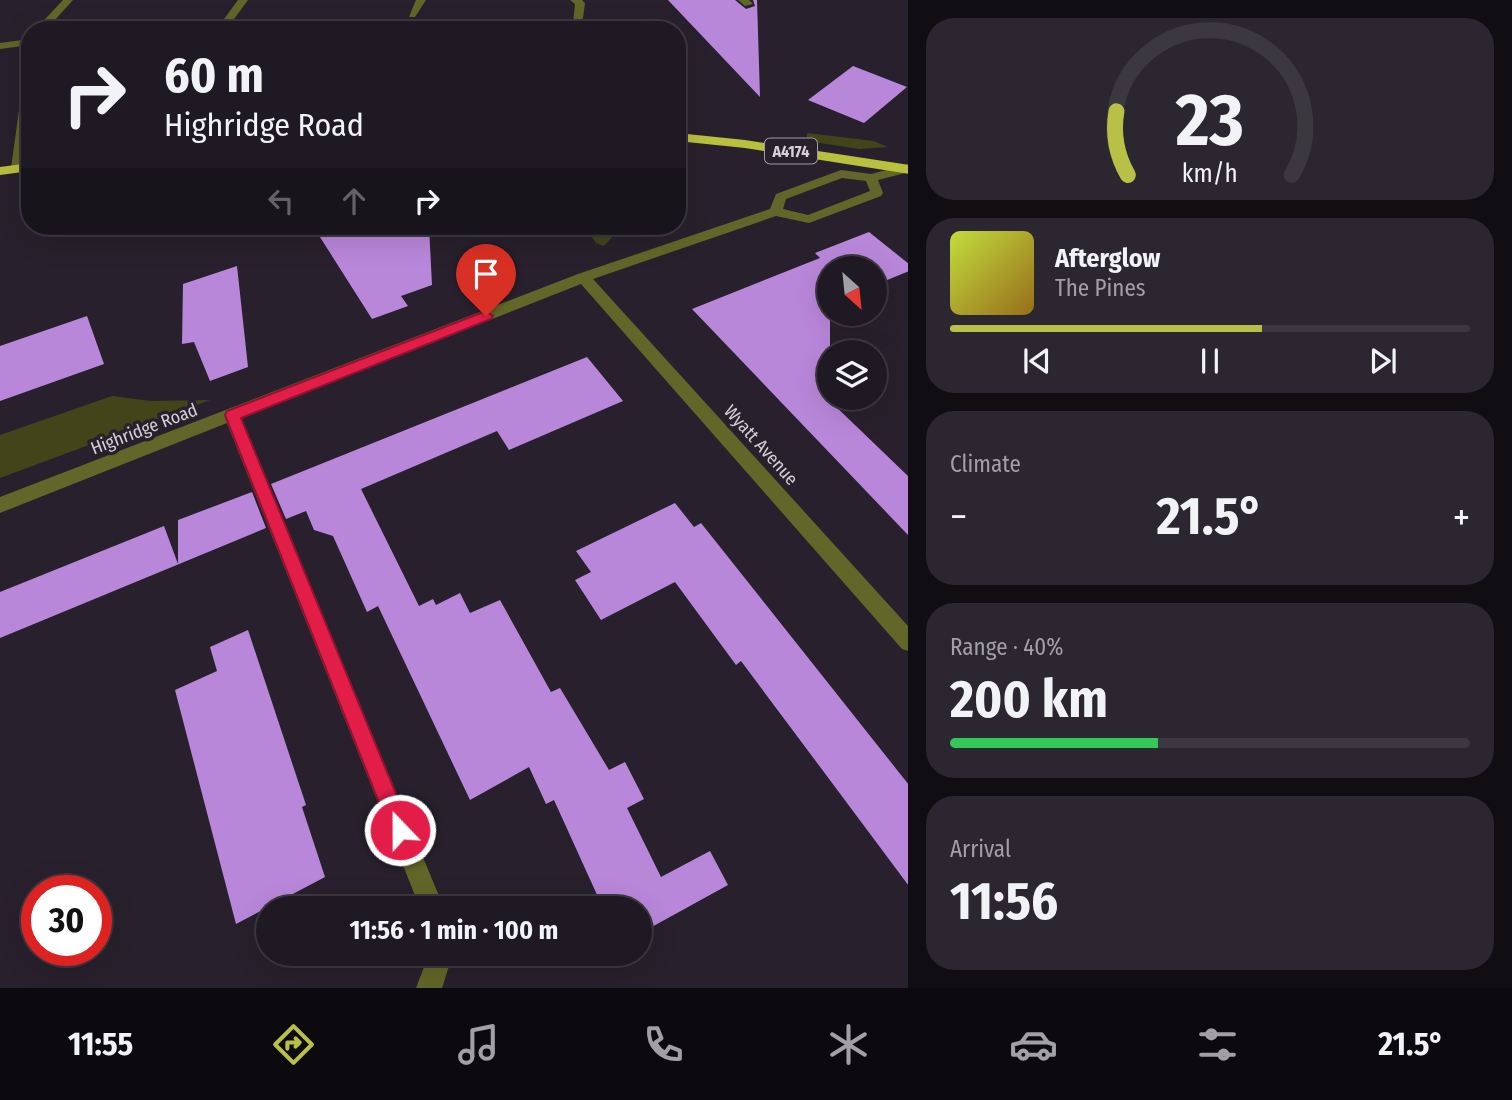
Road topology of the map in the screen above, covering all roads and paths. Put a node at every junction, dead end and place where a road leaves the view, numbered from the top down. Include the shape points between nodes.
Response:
1 (68, 0) edge
2 (243, 0) edge
3 (421, 0) edge
4 (575, 0) edge
5 (412, 15) dead end
6 (48, 21) edge
7 (228, 21) edge
8 (578, 21) edge
9 (21, 43) edge
10 (0, 46) edge
11 (686, 138) edge
12 (907, 167) edge
13 (21, 168) edge
14 (0, 171) edge
15 (871, 178) junction
16 (775, 212) junction
17 (583, 277) junction
18 (232, 415) junction
19 (0, 505) edge
20 (908, 642) edge
21 (427, 896) edge
22 (437, 966) edge
23 (429, 988) edge

1 - 6 street
2 - 7 street
3 - 5 street
4 - 8 street via 580,4
9 - 10 street
11 - 12 highway, A4174
12 - 15 street, Highridge Road
13 - 14 highway
15 - 16 street, Highridge Road via 841,174 780,197
15 - 16 street via 877,193 809,219
16 - 17 street, Highridge Road
17 - 18 street, Highridge Road
17 - 20 street, Wyatt Avenue
18 - 19 street, Highridge Road
18 - 21 street
22 - 23 street

